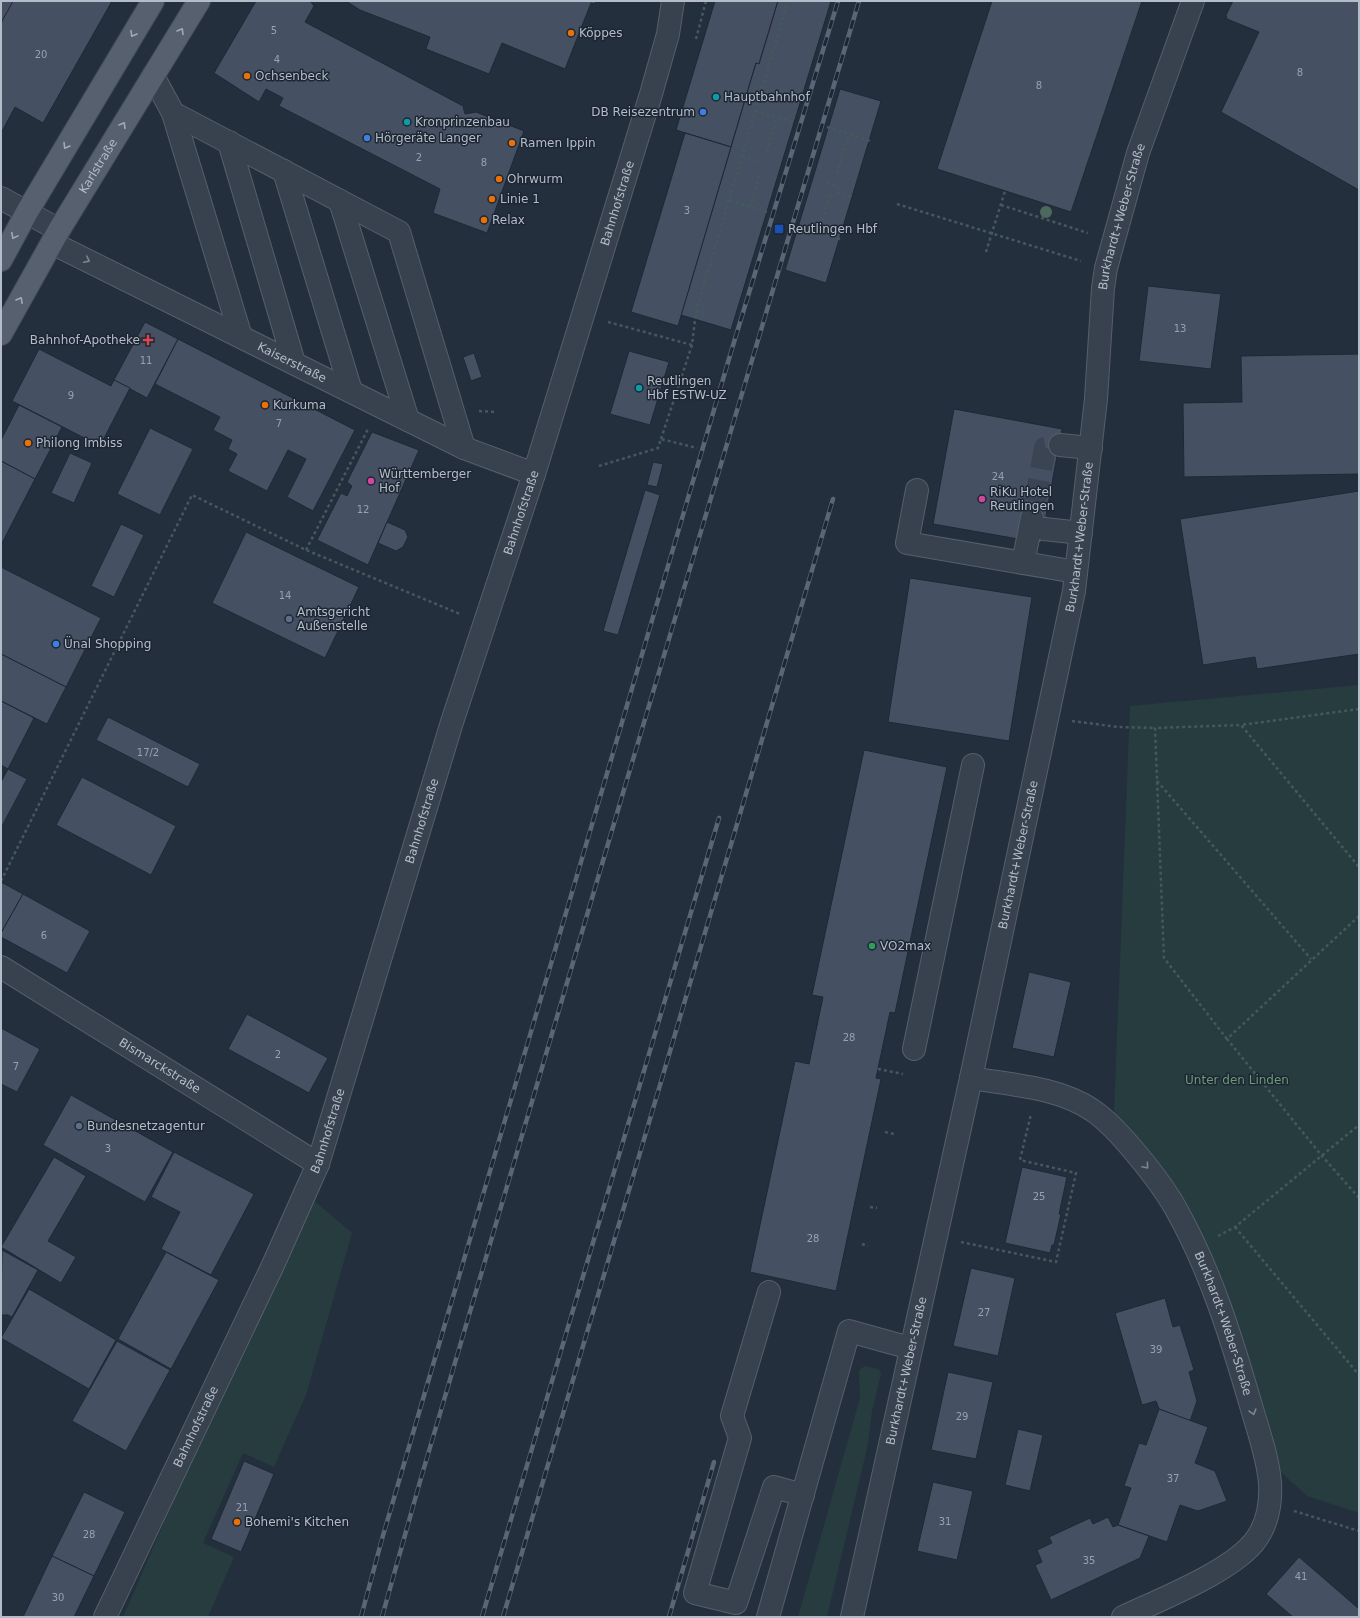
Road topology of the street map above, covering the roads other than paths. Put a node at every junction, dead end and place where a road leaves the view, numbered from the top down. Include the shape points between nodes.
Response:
1 (153, 1) edge
2 (198, 1) edge
3 (673, 1) edge
4 (1193, 1) edge
5 (153, 76) junction
6 (173, 113) junction
7 (229, 142) junction
8 (284, 171) junction
9 (1, 198) edge
10 (340, 201) junction
11 (27, 212) junction
12 (56, 236) junction
13 (1, 260) edge
14 (1, 334) edge
15 (241, 337) junction
16 (294, 364) junction
17 (351, 391) junction
18 (408, 420) junction
19 (1060, 445) tunnel mouth
20 (464, 448) junction
21 (1090, 448) junction
22 (534, 474) junction
23 (917, 490) dead end
24 (1081, 533) junction
25 (1023, 563) junction
26 (1076, 572) junction
27 (973, 765) dead end
28 (1, 967) edge
29 (914, 1049) dead end
30 (971, 1078) junction
31 (318, 1164) junction
32 (769, 1292) dead end
33 (910, 1348) junction
34 (802, 1495) junction
35 (105, 1617) edge
36 (768, 1617) edge
37 (852, 1617) edge
38 (1123, 1617) edge

1 -> 11 main road
5 -> 2 main road, Karlstraße
3 - 22 street, Bahnhofstraße via 668,34 651,94
4 - 21 street, Burkhardt+Weber-Straße via 1138,152 1106,268
5 - 6 street
12 -> 5 main road, Karlstraße
6 - 7 street
6 - 15 street
7 - 8 street
7 - 16 street
8 - 10 street
8 - 17 street
9 - 11 street, Kaiserstraße
10 - 18 street
10 - 20 street via 400,232
11 - 12 street, Kaiserstraße
11 -> 13 main road
14 -> 12 main road, Karlstraße
12 -> 15 street, Kaiserstraße via 207,321
15 - 16 street, Kaiserstraße
16 - 17 street, Kaiserstraße
17 - 18 street, Kaiserstraße
18 - 20 street, Kaiserstraße
19 - 21 street
20 - 22 street, Kaiserstraße
21 - 24 street, Burkhardt+Weber-Straße
22 - 31 street, Bahnhofstraße via 484,624
23 - 25 street via 907,543
24 - 25 street via 1038,523
24 - 26 street, Burkhardt+Weber-Straße
25 - 26 street
26 - 30 street, Burkhardt+Weber-Straße
27 - 29 street
28 - 31 street, Bismarckstraße
30 - 33 street, Burkhardt+Weber-Straße
30 -> 38 street, Burkhardt+Weber-Straße via 1065,1095 1093,1110 1121,1136 1151,1173 1175,1207 1214,1290 1266,1460 1270,1504 1257,1538 1242,1555 1198,1581
31 - 35 street, Bahnhofstraße via 273,1265
32 - 34 street via 732,1416 740,1438 695,1593 736,1603 774,1488
33 - 34 street via 849,1331
33 - 37 street, Burkhardt+Weber-Straße
34 - 36 street

